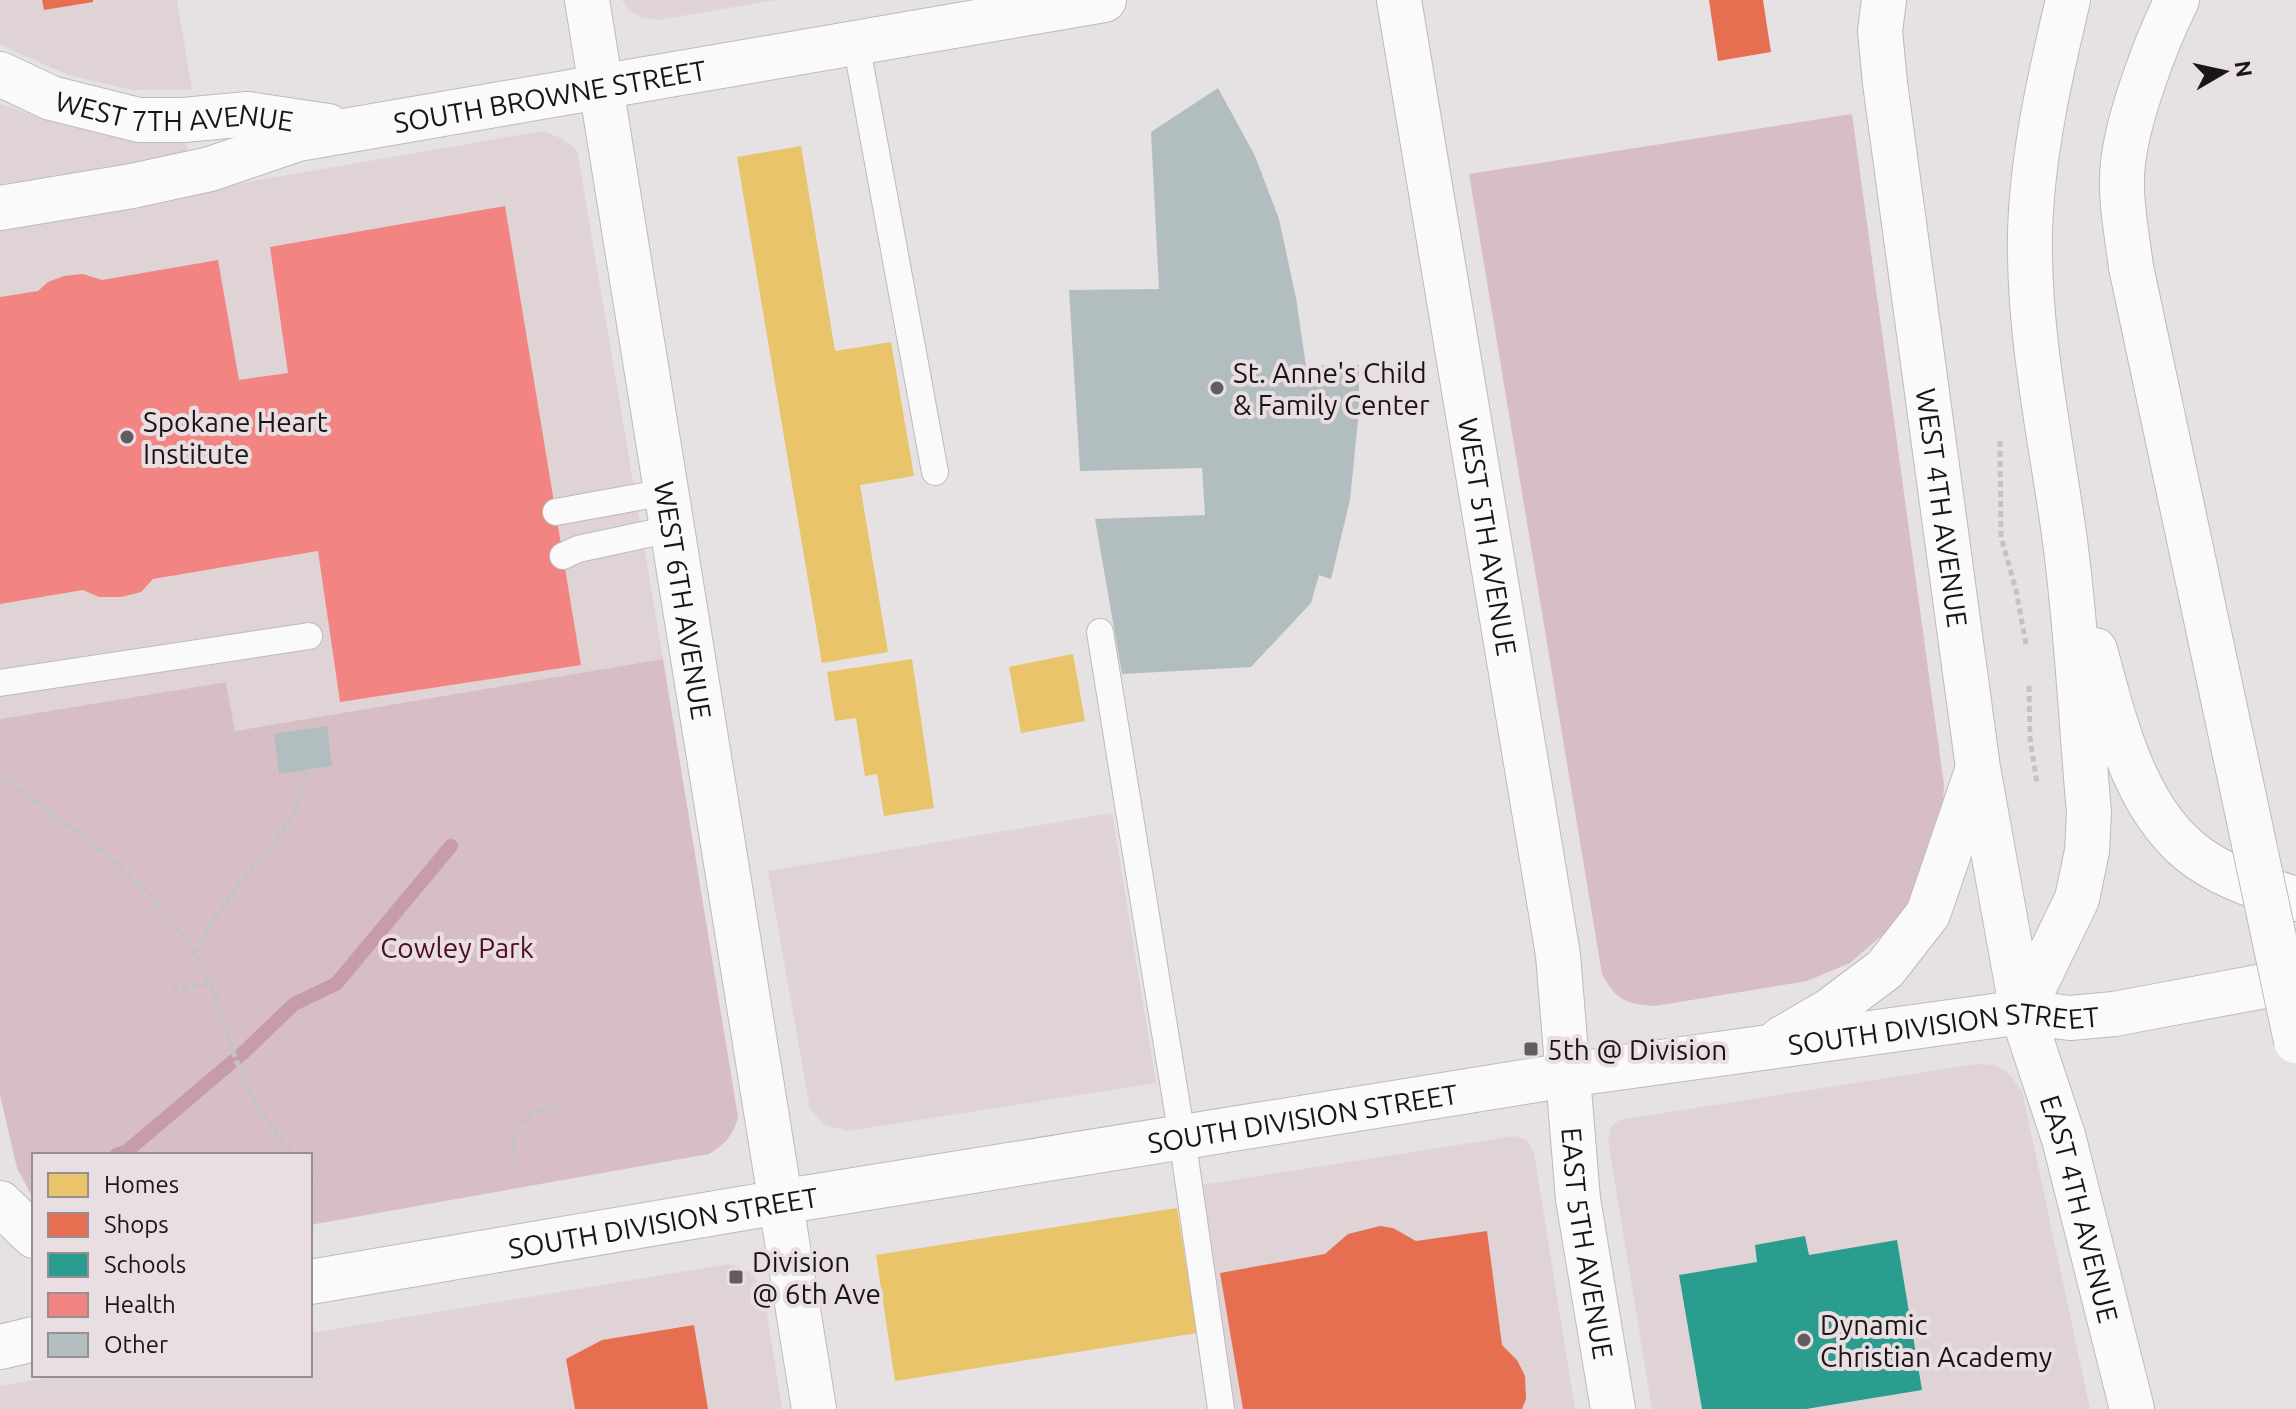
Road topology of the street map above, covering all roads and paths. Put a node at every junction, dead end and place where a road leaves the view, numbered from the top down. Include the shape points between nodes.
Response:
1 (587, 0) edge
2 (1104, 0) edge
3 (1399, 0) edge
4 (1853, 0) edge
5 (1884, 0) edge
6 (1917, 0) edge
7 (2068, 0) edge
8 (2177, 0) edge
9 (856, 43) junction
10 (0, 74) edge
11 (602, 87) junction
12 (354, 129) junction
13 (1897, 167) junction
14 (0, 208) edge
15 (935, 472) dead end
16 (668, 511) junction
17 (556, 512) dead end
18 (2065, 544) junction
19 (563, 556) dead end
20 (1100, 632) dead end
21 (309, 636) dead end
22 (0, 683) edge
23 (1978, 768) junction
24 (306, 771) dead end
25 (0, 777) edge
26 (2296, 899) edge
27 (194, 953) junction
28 (2296, 980) edge
29 (211, 983) junction
30 (172, 989) dead end
31 (2022, 1012) junction
32 (2296, 1041) edge
33 (1766, 1048) junction
34 (1567, 1075) junction
35 (565, 1105) dead end
36 (1182, 1137) junction
37 (293, 1153) edge
38 (312, 1171) edge
39 (514, 1172) dead end
40 (319, 1178) dead end
41 (780, 1202) junction
42 (0, 1203) edge
43 (32, 1234) edge
44 (312, 1282) edge
45 (32, 1339) edge
46 (0, 1347) edge
47 (814, 1409) edge
48 (1221, 1409) edge
49 (1613, 1409) edge
50 (2132, 1409) edge

1 - 11 main road, WEST 6TH AVENUE
2 - 9 main road, SOUTH BROWNE STREET
3 - 34 main road, WEST 5TH AVENUE via 1558,955
4 - 13 main road via 1873,122
5 - 13 main road, WEST 4TH AVENUE via 1880,31
6 - 13 main road via 1904,59 1905,115
7 - 18 main road via 2037,153 2030,232 2032,311
8 - 32 main road, bridge via 2149,71 2123,163 2123,205 2131,267
9 - 11 main road, SOUTH BROWNE STREET
9 - 15 lane
10 - 12 main road, WEST 7TH AVENUE via 51,98 139,120 248,114
11 - 12 main road, SOUTH BROWNE STREET
11 - 16 main road, WEST 6TH AVENUE
12 - 14 main road, SOUTH BROWNE STREET via 298,139 210,169
13 - 23 main road, WEST 4TH AVENUE
16 - 17 lane
16 - 19 lane
16 - 41 main road, WEST 6TH AVENUE
18 - 26 main road via 2113,718 2148,800 2175,837 2200,859 2248,884
18 - 31 main road via 2089,813 2087,851 2077,899
20 - 36 lane
21 - 22 lane
23 - 31 main road, WEST 4TH AVENUE
23 - 33 main road via 1928,914 1885,969 1829,1011
24 - 27 path via 302,797 279,840 233,892
25 - 27 path via 95,845 155,897
27 - 29 path
28 - 31 main road, SOUTH DIVISION STREET via 2114,1014 2070,1018
29 - 30 path
29 - 37 path via 250,1094
31 - 33 main road, SOUTH DIVISION STREET
31 - 50 main road, EAST 4TH AVENUE via 2064,1139
33 - 34 main road, SOUTH DIVISION STREET
34 - 36 main road, SOUTH DIVISION STREET
34 - 49 main road, EAST 5TH AVENUE via 1578,1199
35 - 39 path via 527,1116 511,1150
36 - 41 main road, SOUTH DIVISION STREET
36 - 48 lane
38 - 40 path
41 - 44 main road, SOUTH DIVISION STREET
41 - 47 main road, WEST 6TH AVENUE
42 - 43 main road
45 - 46 main road

